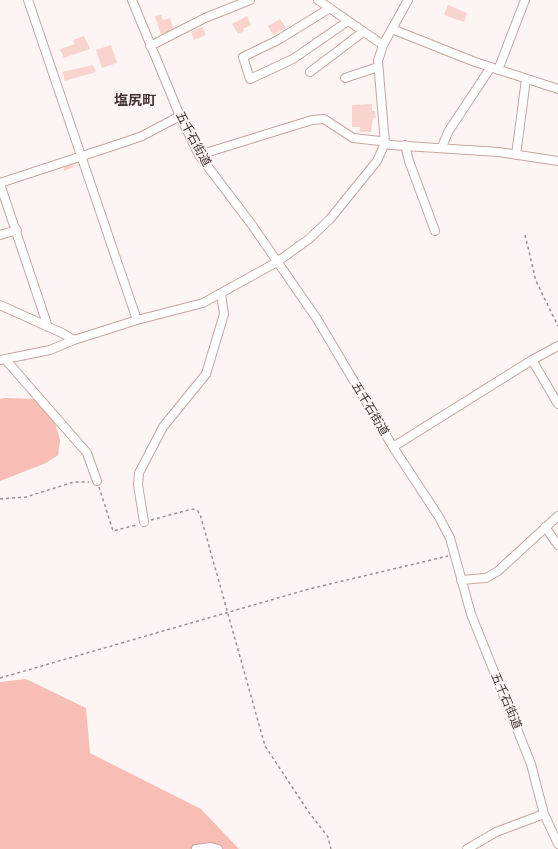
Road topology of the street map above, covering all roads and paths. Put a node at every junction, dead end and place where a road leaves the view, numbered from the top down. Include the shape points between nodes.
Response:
1 (28, 0) edge
2 (132, 0) edge
3 (250, 0) edge
4 (318, 0) edge
5 (408, 0) edge
6 (525, 0) edge
7 (330, 8) junction
8 (348, 21) junction
9 (392, 29) junction
10 (363, 32) junction
11 (383, 45) junction
12 (150, 46) junction
13 (378, 67) junction
14 (495, 68) junction
15 (310, 72) dead end
16 (345, 78) dead end
17 (526, 79) junction
18 (558, 89) edge
19 (180, 116) junction
20 (385, 143) junction
21 (406, 145) junction
22 (442, 147) junction
23 (199, 155) junction
24 (516, 155) junction
25 (81, 157) junction
26 (558, 161) edge
27 (0, 184) edge
28 (16, 230) junction
29 (435, 231) dead end
30 (0, 235) edge
31 (525, 235) dead end
32 (277, 262) junction
33 (221, 294) junction
34 (0, 305) edge
35 (137, 320) junction
36 (558, 326) edge
37 (48, 327) junction
38 (74, 340) junction
39 (558, 346) edge
40 (3, 359) edge
41 (532, 360) junction
42 (558, 404) edge
43 (394, 448) junction
44 (97, 481) junction
45 (0, 499) edge
46 (558, 516) edge
47 (144, 522) junction
48 (545, 528) junction
49 (558, 544) edge
50 (454, 554) junction
51 (461, 580) junction
52 (228, 614) junction
53 (0, 678) edge
54 (544, 814) junction
55 (558, 844) edge
56 (196, 849) edge
57 (218, 849) edge
58 (331, 849) edge
59 (467, 849) edge

1 - 25 street
2 - 12 street, 五千石街道
3 - 12 street via 205,18
4 - 7 street
5 - 9 street
6 - 14 street
7 - 8 street
7 - 8 street via 243,58 250,79 293,59
8 - 10 street
9 - 11 street
9 - 14 street
10 - 11 street
10 - 15 street
11 - 13 street
12 - 19 street, 五千石街道
13 - 16 street
13 - 20 street via 382,88
14 - 17 street
14 - 22 street via 448,132
17 - 18 street
17 - 24 street
19 - 23 street, 五千石街道
19 - 25 street via 142,136
20 - 21 street
20 - 23 street via 353,138 324,119 312,120
20 - 32 street via 377,161 330,219 309,239
21 - 22 street
21 - 29 street via 409,161
22 - 24 street
23 - 32 street, 五千石街道
24 - 26 street
25 - 27 street
25 - 35 street
27 - 28 street
28 - 30 street
28 - 37 street
31 - 36 path via 536,281
32 - 33 street
32 - 43 street, 五千石街道 via 317,319
33 - 35 street via 202,302
33 - 47 street via 224,314 206,374 163,427 139,473 138,485
34 - 37 street
35 - 38 street
37 - 38 street
38 - 40 street via 50,350
39 - 41 street
40 - 44 street via 87,453
41 - 42 street
41 - 43 street
43 - 50 street, 五千石街道 via 440,517
44 - 45 path via 74,482 26,497
44 - 47 path via 113,531
46 - 48 street
47 - 52 path via 192,509 197,510
48 - 49 street
48 - 51 street via 498,572 486,578
50 - 51 street, 五千石街道
50 - 52 path via 309,589
51 - 54 street, 五千石街道 via 489,660 531,764
52 - 53 path
52 - 58 path via 265,746 328,837
54 - 55 street, 五千石街道
54 - 59 street via 496,832
56 - 57 street

